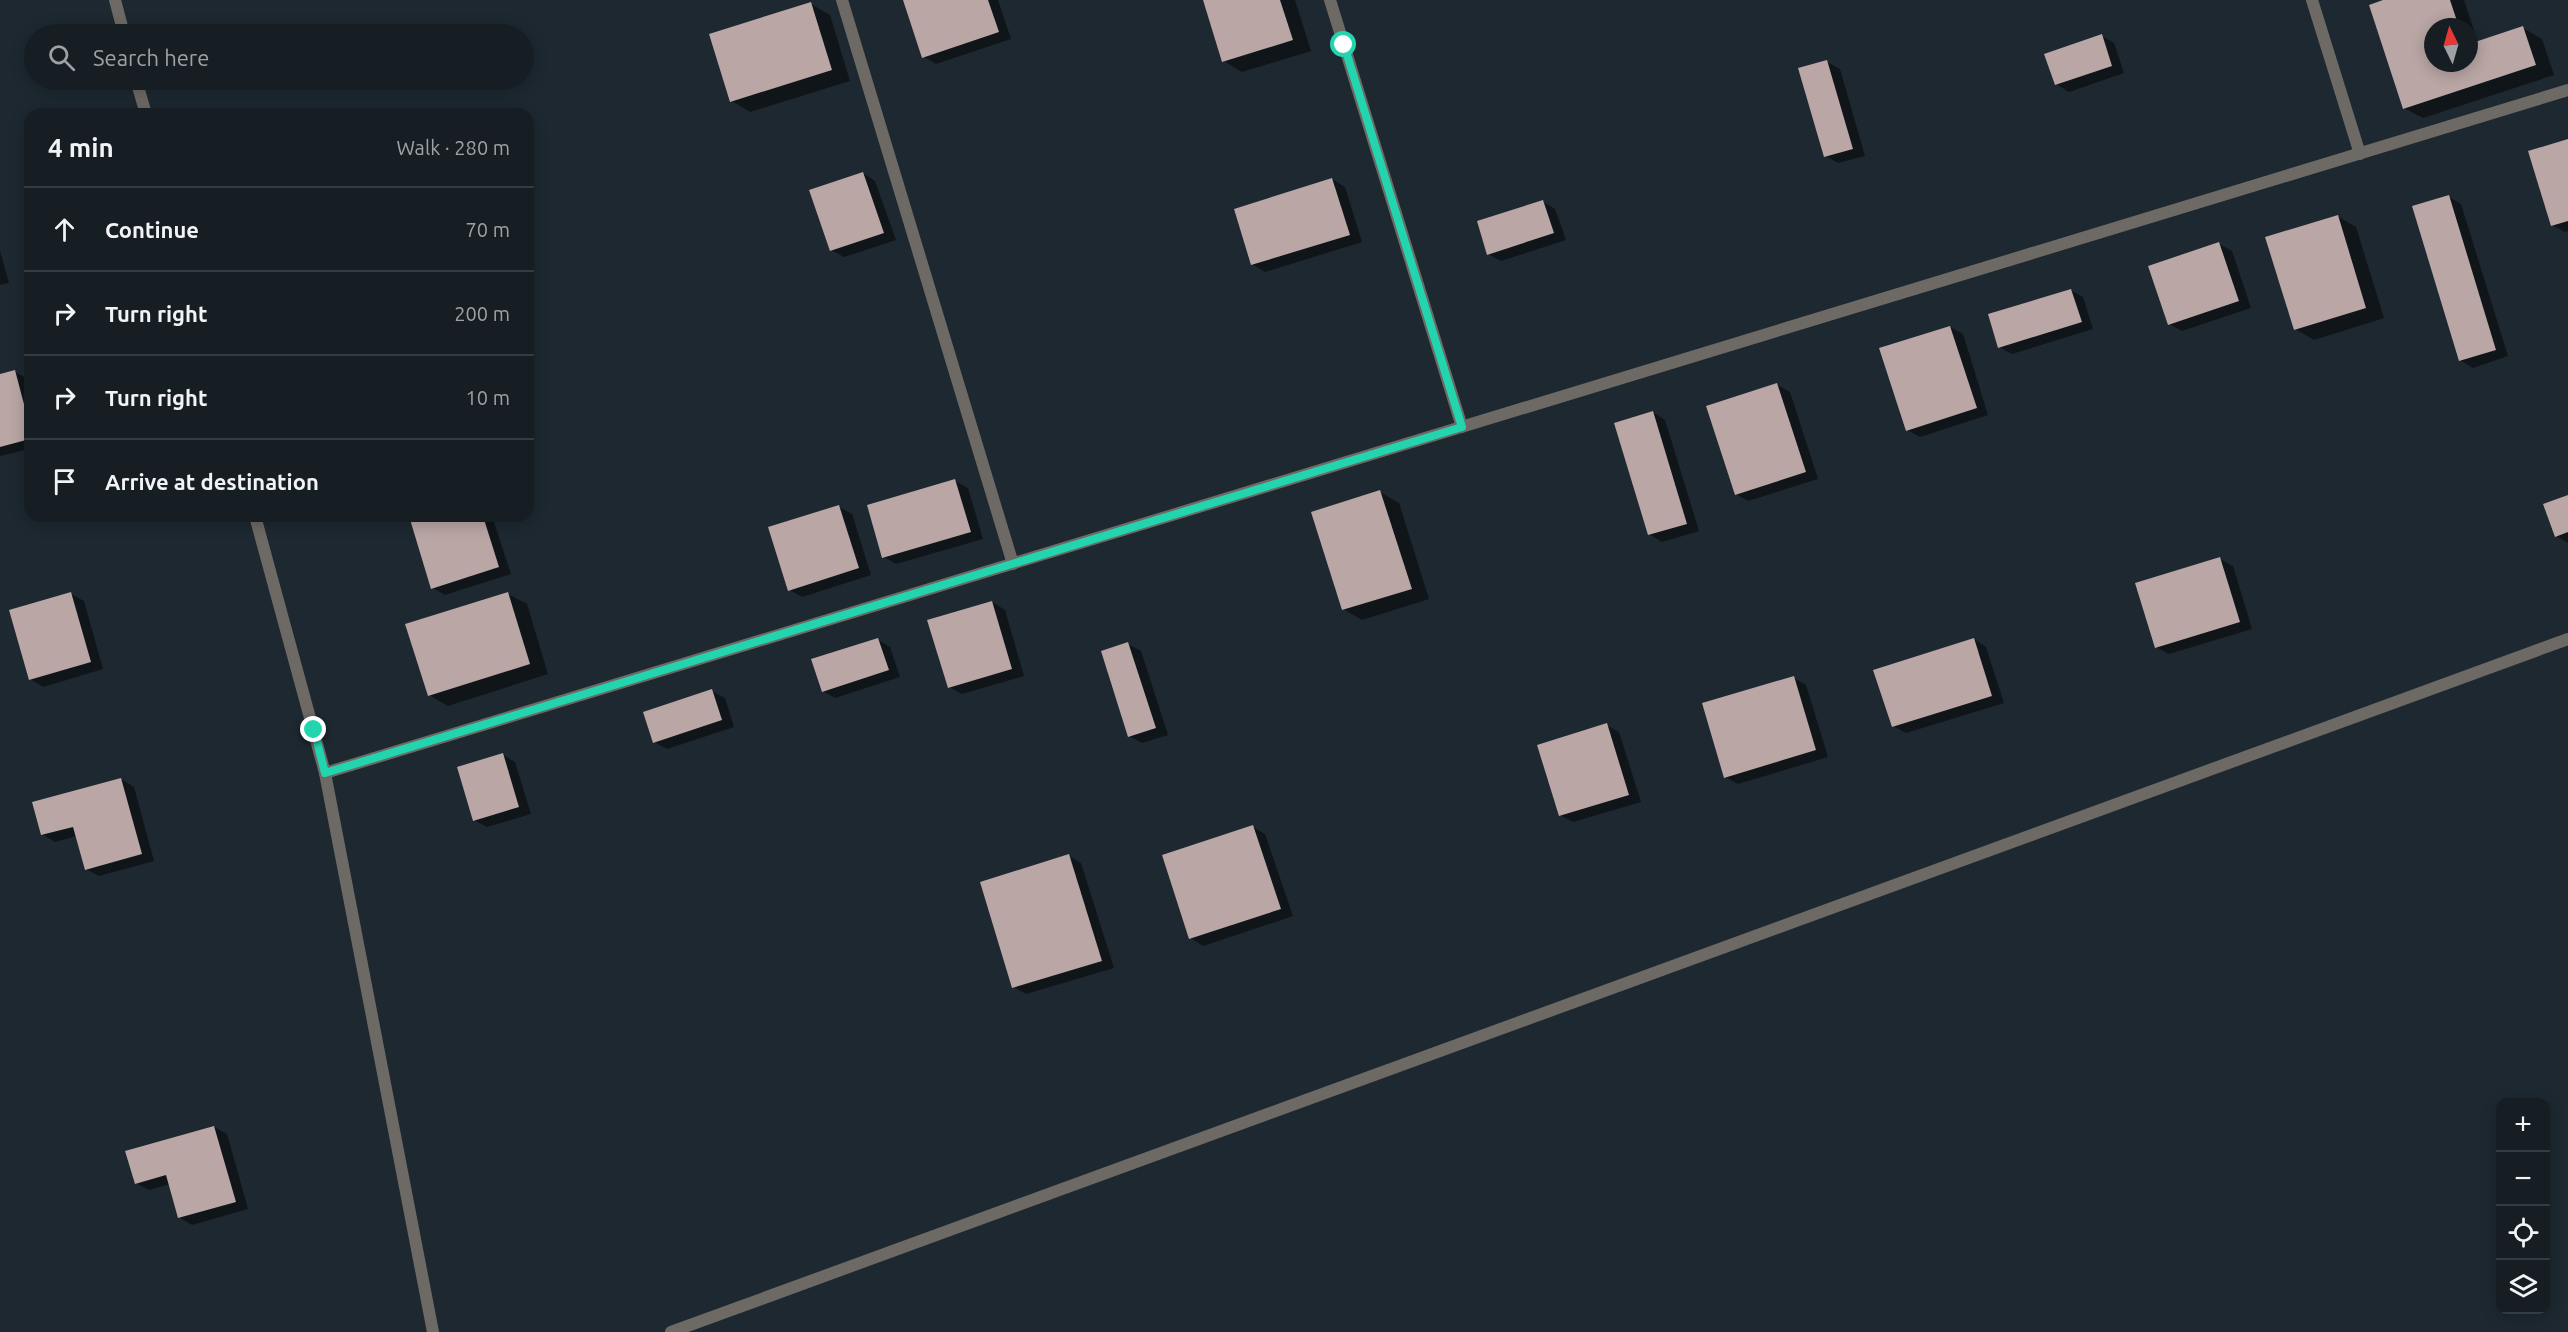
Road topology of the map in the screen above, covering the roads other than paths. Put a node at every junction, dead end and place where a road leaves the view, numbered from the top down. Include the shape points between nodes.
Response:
1 (115, 0) edge
2 (842, 0) edge
3 (1330, 0) edge
4 (2312, 0) edge
5 (121, 24) edge
6 (139, 90) edge
7 (2568, 90) edge
8 (144, 108) edge
9 (2360, 154) junction
10 (1462, 427) junction
11 (257, 522) edge
12 (1013, 564) junction
13 (2568, 639) edge
14 (325, 773) junction
15 (433, 1332) edge
16 (671, 1332) edge

1 - 5 street
2 - 12 street
3 - 10 street
4 - 9 street
6 - 8 street
7 - 9 street
9 - 10 street
10 - 12 street
11 - 14 street
12 - 14 street
13 - 16 street
14 - 15 street

